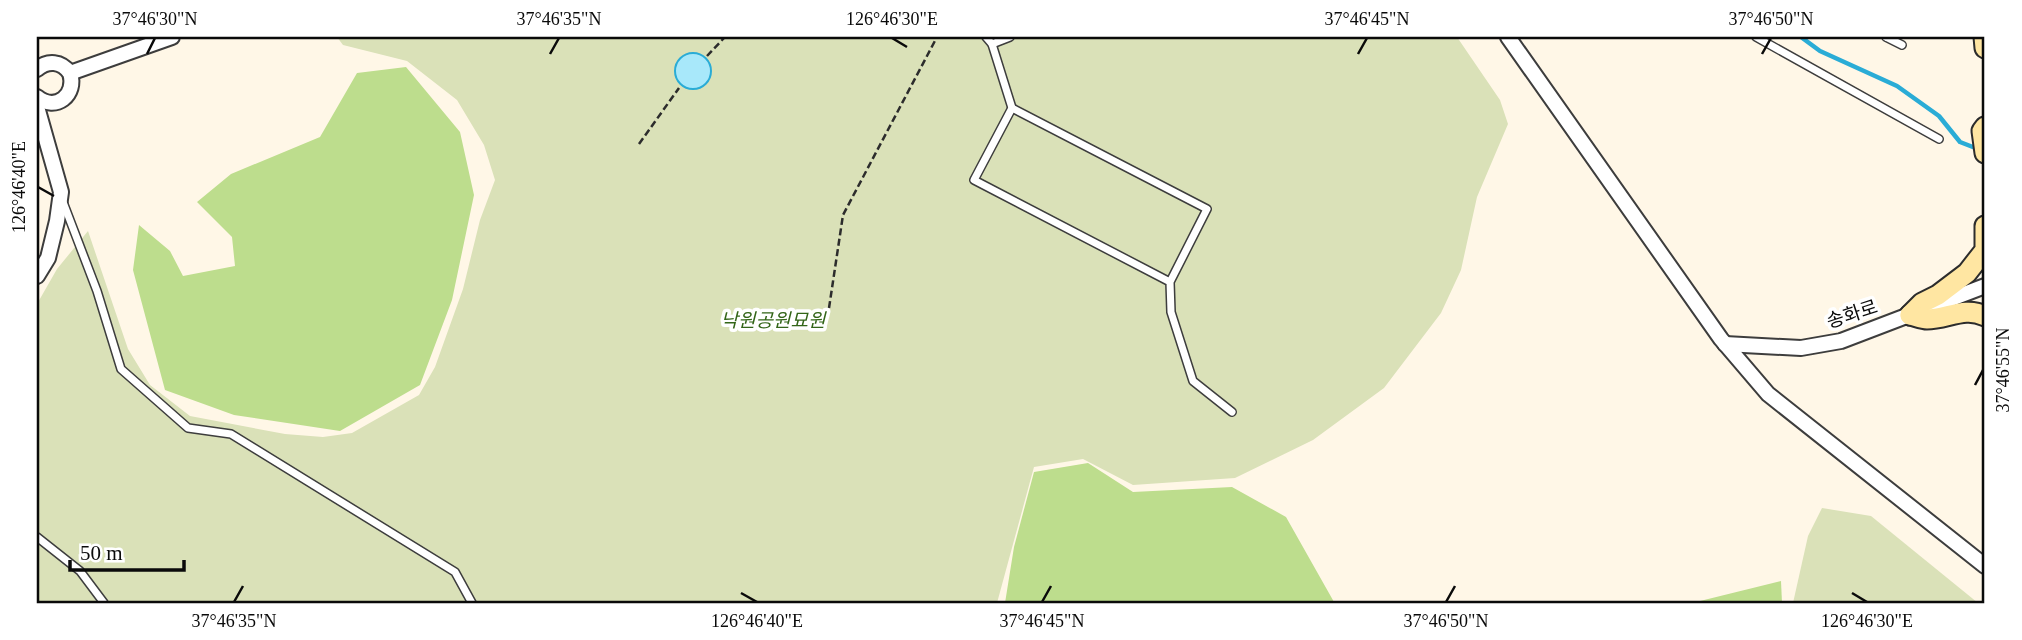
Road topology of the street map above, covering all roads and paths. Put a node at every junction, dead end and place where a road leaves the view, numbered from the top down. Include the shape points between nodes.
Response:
1 (172, 37) edge
2 (725, 37) edge
3 (937, 37) edge
4 (986, 37) edge
5 (1010, 37) edge
6 (1508, 37) edge
7 (1756, 37) edge
8 (1886, 37) edge
9 (1984, 37) edge
10 (992, 44) junction
11 (1902, 45) dead end
12 (1985, 48) edge
13 (707, 56) dead end
14 (37, 69) edge
15 (70, 73) junction
16 (679, 88) dead end
17 (37, 97) edge
18 (37, 107) edge
19 (1012, 108) junction
20 (1985, 127) edge
21 (1939, 139) dead end
22 (639, 144) dead end
23 (1985, 153) edge
24 (61, 192) junction
25 (1985, 226) edge
26 (37, 276) edge
27 (1170, 282) junction
28 (1985, 286) edge
29 (829, 308) dead end
30 (1910, 315) junction
31 (1985, 316) edge
32 (1725, 344) junction
33 (1232, 412) dead end
34 (37, 537) edge
35 (1985, 566) edge
36 (104, 603) edge
37 (472, 603) edge

1 - 15 street
2 - 13 path
3 - 29 path via 844,215
4 - 10 lane
5 - 10 lane
6 - 32 street
7 - 21 lane
8 - 11 lane
9 - 12 main road
10 - 19 lane
14 - 15 street via 54,62
15 - 17 street via 72,87 65,99 52,104
16 - 22 path
18 - 24 street
19 - 27 lane via 1207,209
19 - 27 lane via 974,180
20 - 23 main road
24 - 26 street via 48,258
24 - 37 lane via 121,369 188,428 230,434 455,572
25 - 30 main road via 1985,250 1967,273
27 - 33 lane via 1171,312 1193,381
28 - 30 street, 송화로
30 - 31 main road via 1928,319 1958,312
30 - 32 street, 송화로 via 1841,341 1801,348
32 - 35 street via 1768,394
34 - 36 lane via 80,571

